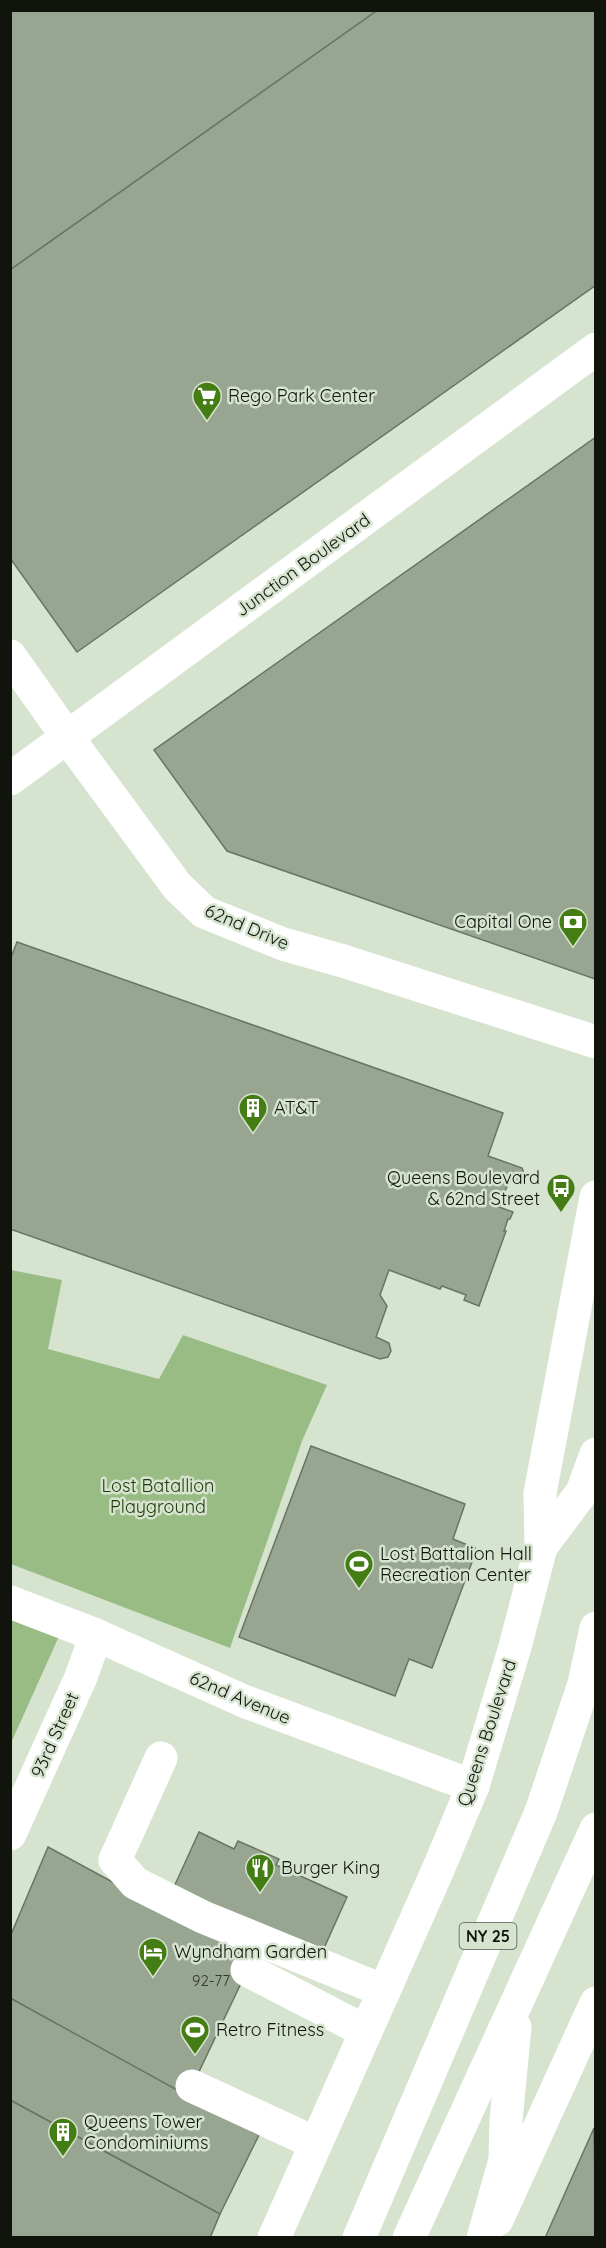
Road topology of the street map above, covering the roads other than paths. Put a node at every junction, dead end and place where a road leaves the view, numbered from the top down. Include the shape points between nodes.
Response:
1 (596, 349) edge
2 (10, 656) edge
3 (68, 738) junction
4 (10, 779) edge
5 (596, 1042) edge
6 (596, 1197) edge
7 (596, 1454) edge
8 (541, 1546) junction
9 (10, 1602) edge
10 (596, 1628) edge
11 (96, 1635) junction
12 (161, 1758) dead end
13 (473, 1786) junction
14 (596, 1829) edge
15 (10, 1834) edge
16 (247, 1970) dead end
17 (384, 1990) junction
18 (518, 2002) junction
19 (596, 2002) edge
20 (365, 2031) junction
21 (581, 2072) edge
22 (192, 2086) dead end
23 (315, 2144) junction
24 (274, 2238) edge
25 (359, 2238) edge
26 (409, 2238) edge
27 (483, 2238) edge
28 (487, 2238) edge

1 - 3 main road, Junction Boulevard
2 - 3 main road, 62nd Drive
3 - 4 main road, Junction Boulevard
3 - 5 main road, 62nd Drive via 177,886 204,912 283,944
6 - 8 main road, Queens Boulevard via 540,1493
7 - 8 main road via 582,1492
8 - 13 main road, Queens Boulevard
9 - 11 main road, 62nd Avenue
10 - 25 main road, NY 25 via 584,1684 541,1812
11 - 13 main road, 62nd Avenue via 246,1702
11 - 15 main road, 93rd Street
12 - 17 main road via 115,1860 135,1883 203,1917
13 - 17 main road, Queens Boulevard
14 - 18 main road, NY 25
16 - 20 main road
17 - 20 main road, Queens Boulevard
18 - 26 main road, NY 25
18 - 27 main road via 504,2160
19 - 21 main road
20 - 23 main road, Queens Boulevard
21 - 28 main road
22 - 23 main road
23 - 24 main road, Queens Boulevard

